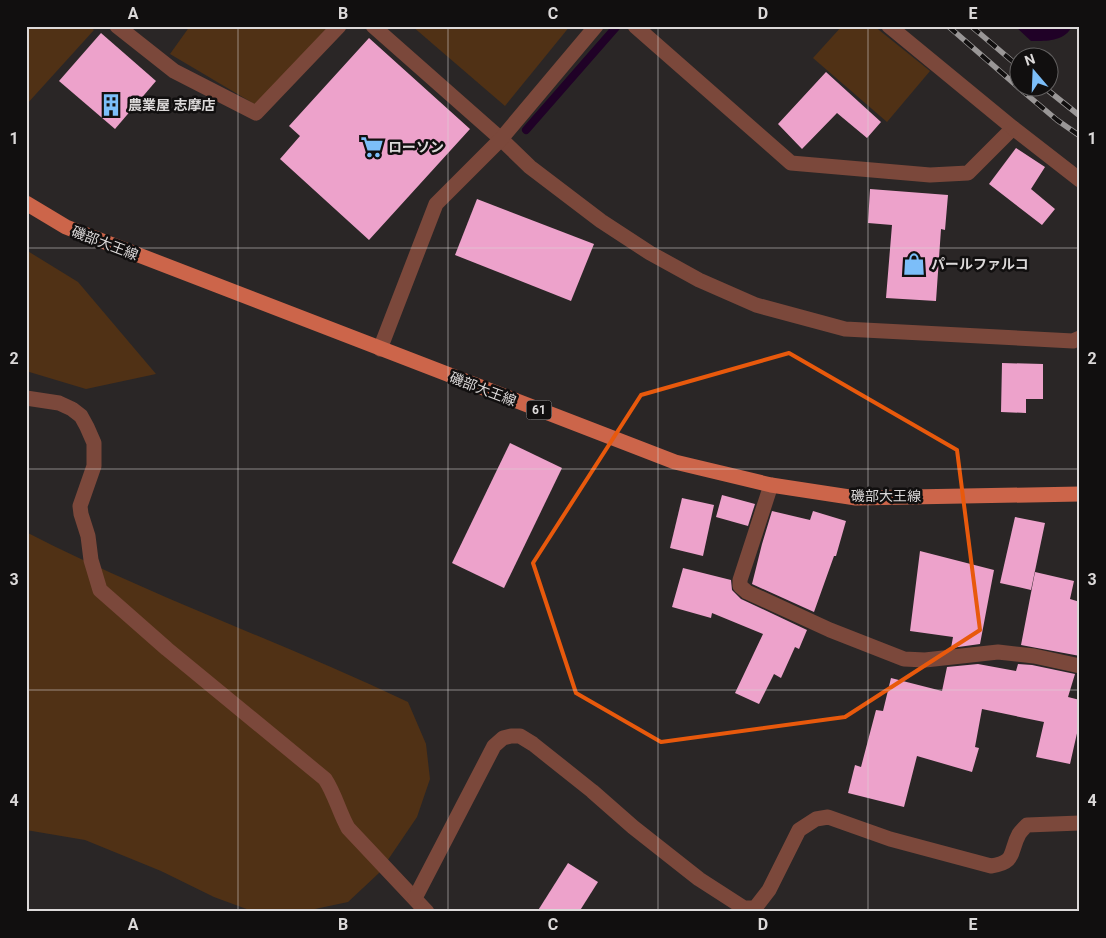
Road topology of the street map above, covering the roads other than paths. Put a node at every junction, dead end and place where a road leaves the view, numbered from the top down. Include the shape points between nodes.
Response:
1 (117, 26) edge
2 (339, 26) edge
3 (373, 26) edge
4 (596, 26) edge
5 (635, 26) edge
6 (889, 26) edge
7 (1013, 128) junction
8 (500, 139) junction
9 (1080, 180) edge
10 (26, 203) edge
11 (1080, 338) edge
12 (380, 349) junction
13 (26, 398) edge
14 (771, 485) junction
15 (1080, 494) edge
16 (1080, 666) edge
17 (1080, 823) edge
18 (415, 898) junction
19 (427, 912) edge

1 - 2 street via 174,71 256,113
3 - 8 street
4 - 8 street
5 - 7 street via 791,164 930,175 968,172
6 - 7 street
7 - 9 street
8 - 11 street via 530,167 601,221 650,253 699,280 756,305 845,329 1072,341
8 - 12 street via 436,204
10 - 12 main road, 磯部大王線 / 61 via 66,227
12 - 14 main road, 磯部大王線 / 61 via 675,462
13 - 18 street via 59,403 72,409 81,416 94,444 94,466 80,506 100,590 324,779 348,828
14 - 15 main road, 磯部大王線 / 61 via 856,498
14 - 16 street via 740,580 740,586 746,592 904,659 925,660 998,652
17 - 18 street via 1027,825 1019,834 1010,858 991,866 890,839 828,817 816,819 799,830 769,890 755,908 744,908 699,879 533,744 520,736 511,736 494,746
18 - 19 street

